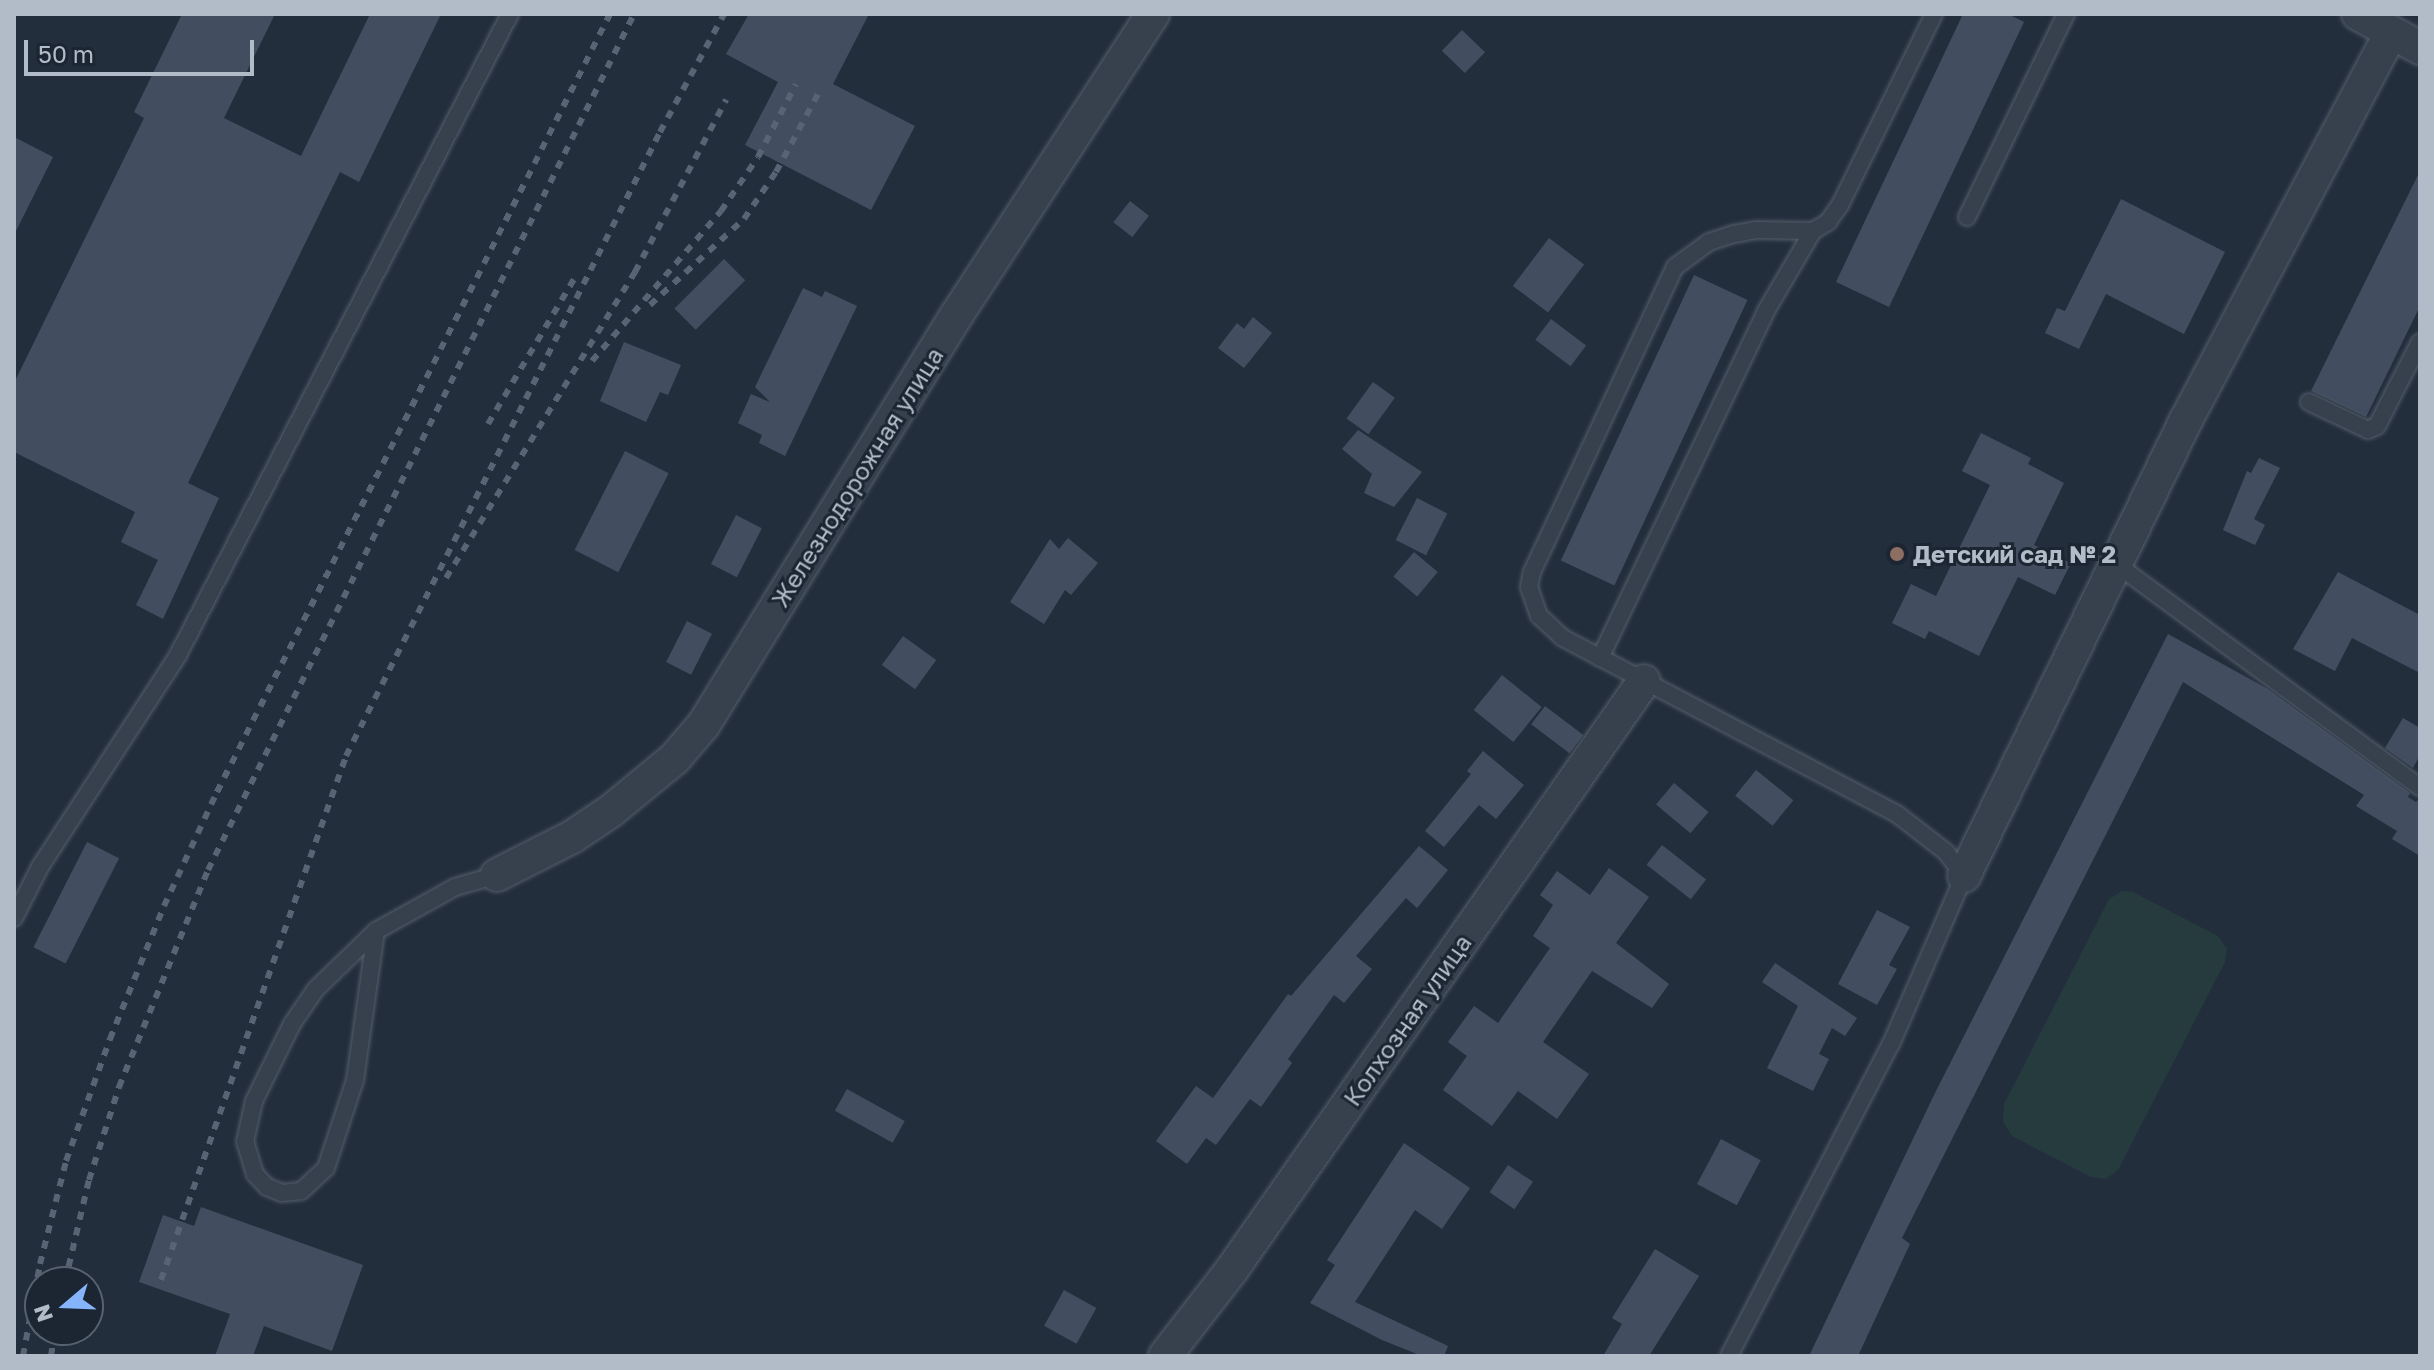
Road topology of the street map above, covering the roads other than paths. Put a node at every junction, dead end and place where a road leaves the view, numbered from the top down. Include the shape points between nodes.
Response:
1 (510, 14) edge
2 (1153, 14) edge
3 (1934, 14) edge
4 (2066, 14) edge
5 (2358, 14) edge
6 (2391, 33) junction
7 (2420, 48) edge
8 (1967, 217) dead end
9 (1813, 231) junction
10 (2420, 342) edge
11 (2309, 402) dead end
12 (2116, 564) junction
13 (1600, 658) junction
14 (1644, 681) junction
15 (2420, 787) edge
16 (497, 875) joint
17 (1964, 876) junction
18 (14, 918) edge
19 (376, 931) junction
20 (1165, 1356) edge
21 (1729, 1356) edge

1 - 18 lane via 178,655 40,867
2 - 16 street, Железнодорожная улица via 956,316 704,724 675,758 624,801 572,837
3 - 9 lane via 1840,205
4 - 8 lane
5 - 6 street
6 - 7 street
6 - 12 street via 2186,420
9 - 13 lane via 1766,311
9 - 13 lane via 1756,230 1709,242 1675,267 1665,286 1529,587 1539,616 1563,638
10 - 11 lane via 2377,426 2368,430
12 - 15 lane
12 - 17 street
13 - 14 lane
14 - 17 lane via 1897,814 1946,852
14 - 20 street, Колхозная улица via 1231,1271
16 - 19 lane via 455,887
17 - 21 lane via 1891,1044
19 - 19 lane via 316,989 292,1024 254,1101 245,1142 255,1174 282,1193 301,1191 326,1168 355,1080

